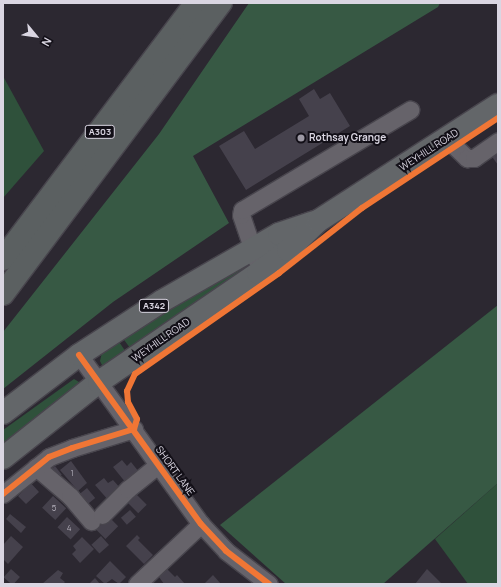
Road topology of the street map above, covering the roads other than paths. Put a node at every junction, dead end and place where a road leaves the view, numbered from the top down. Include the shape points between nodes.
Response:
1 (196, 3) edge
2 (221, 3) edge
3 (498, 105) edge
4 (410, 110) dead end
5 (447, 139) junction
6 (498, 141) edge
7 (318, 220) junction
8 (254, 248) junction
9 (288, 250) junction
10 (3, 259) edge
11 (258, 273) junction
12 (3, 294) edge
13 (79, 355) junction
14 (99, 382) junction
15 (3, 413) edge
16 (134, 430) junction
17 (3, 458) edge
18 (158, 465) junction
19 (36, 467) junction
20 (3, 494) edge
21 (201, 524) junction
22 (137, 584) edge
23 (269, 584) edge

1 - 10 highway, A303
2 - 12 highway, A303
3 - 5 main road, WEYHILL ROAD / A342
4 - 8 street via 242,210 240,216
5 - 6 street via 467,158 474,158
5 - 7 main road, WEYHILL ROAD / A342
7 - 8 main road, WEYHILL ROAD / A342 via 279,234
7 - 9 main road, WEYHILL ROAD / A342
8 - 9 street via 271,253
8 - 11 street
8 - 13 main road, WEYHILL ROAD / A342 via 162,301
9 - 11 main road, WEYHILL ROAD / A342
11 - 14 main road, WEYHILL ROAD / A342
13 - 14 street, SHORT LANE
13 - 15 main road, WEYHILL ROAD / A342
14 - 16 street, SHORT LANE
14 - 17 main road, WEYHILL ROAD / A342
16 - 18 street, SHORT LANE
16 - 19 street via 72,448 49,457
18 - 19 street via 97,518
18 - 21 street, SHORT LANE
19 - 20 street
21 - 22 street
21 - 23 street, SHORT LANE via 226,551

